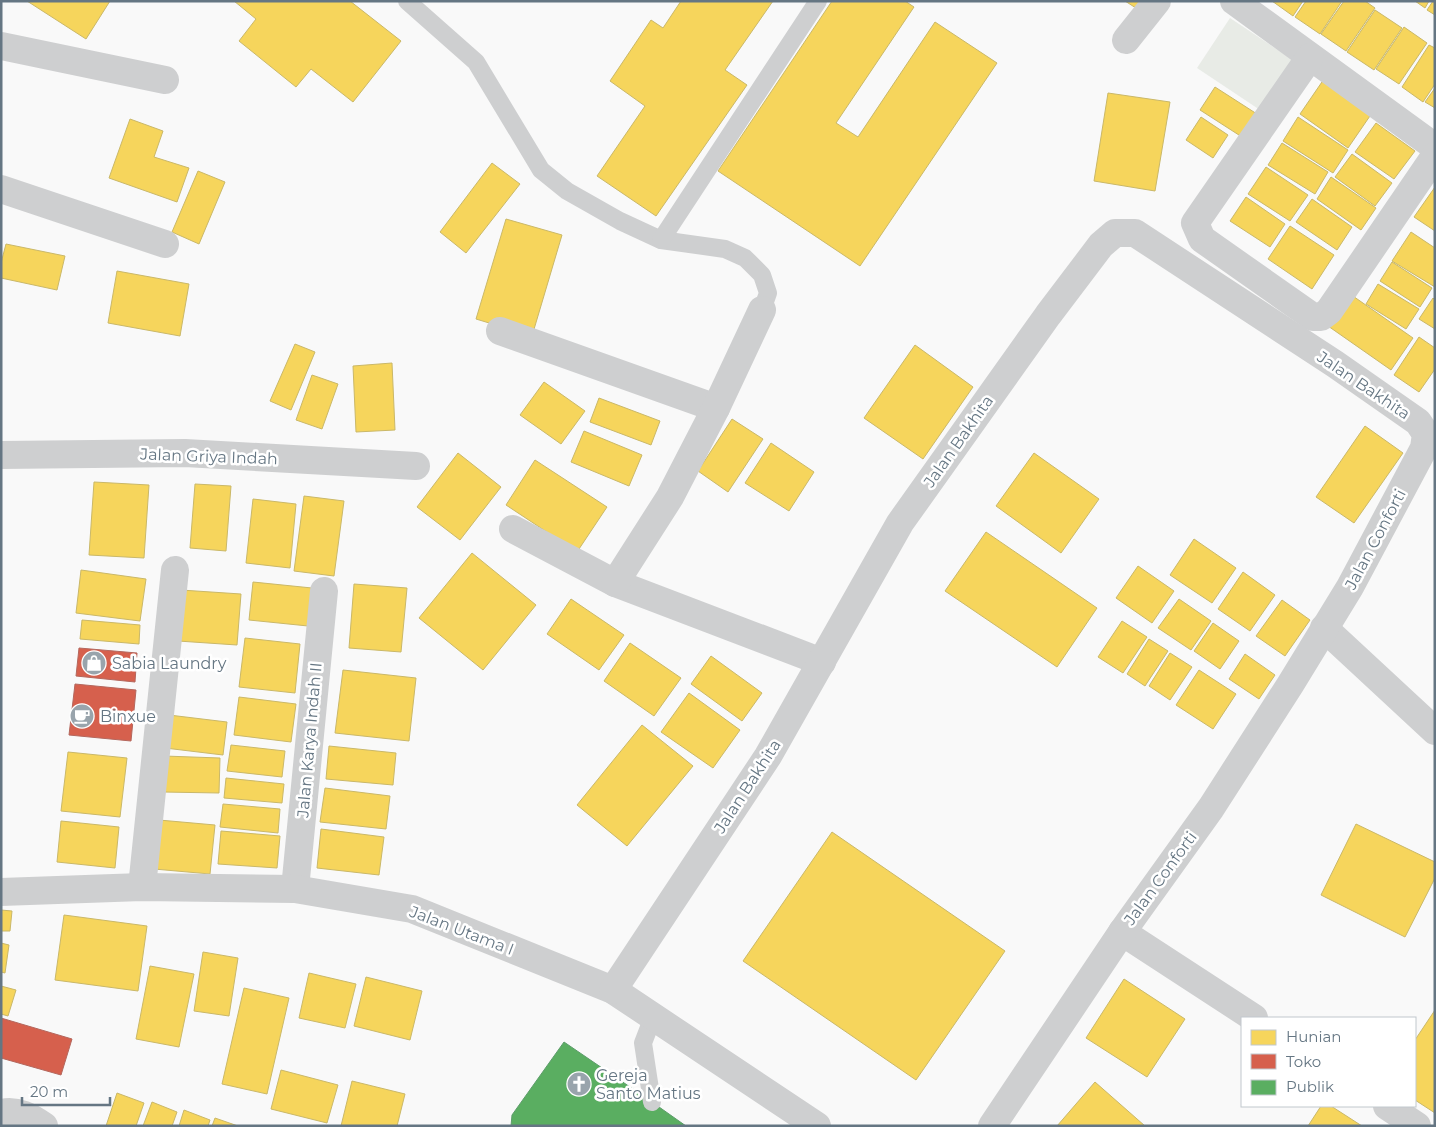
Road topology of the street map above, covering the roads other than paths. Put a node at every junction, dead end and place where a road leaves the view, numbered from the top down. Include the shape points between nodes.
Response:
1 (407, 1) edge
2 (818, 1) edge
3 (1157, 1) edge
4 (1234, 1) edge
5 (1126, 40) dead end
6 (1, 46) edge
7 (1310, 57) junction
8 (165, 80) dead end
9 (1435, 147) edge
10 (1435, 156) edge
11 (1, 189) edge
12 (661, 240) junction
13 (165, 244) dead end
14 (762, 310) joint
15 (500, 331) dead end
16 (716, 408) junction
17 (1424, 448) joint
18 (1, 455) edge
19 (416, 466) dead end
20 (513, 529) dead end
21 (174, 570) dead end
22 (615, 583) junction
23 (324, 591) dead end
24 (1324, 628) junction
25 (822, 662) junction
26 (1435, 731) edge
27 (142, 887) junction
28 (295, 889) junction
29 (1, 892) edge
30 (1122, 932) junction
31 (613, 990) junction
32 (653, 1017) junction
33 (1252, 1017) edge
34 (652, 1102) dead end
35 (1388, 1107) edge
36 (1, 1113) edge
37 (44, 1126) edge
38 (817, 1126) edge
39 (992, 1126) edge
40 (1417, 1126) edge

1 - 12 lane via 476,62 541,170 567,191
2 - 12 lane
3 - 5 street
4 - 7 street
6 - 8 street
7 - 9 street
7 - 10 street via 1195,223 1202,239 1313,317 1321,317 1329,311
11 - 13 street
12 - 14 lane via 726,249 745,258 762,275 768,293
14 - 16 street
15 - 16 street
16 - 22 street via 670,497
17 - 24 street, Jalan Conforti via 1350,587
17 - 25 street, Jalan Bakhita via 1426,434 1418,422 1135,234 1115,233 1101,245 1048,315 900,523
18 - 19 street, Jalan Griya Indah via 185,453
20 - 22 street
21 - 27 street
22 - 25 street
23 - 28 street, Jalan Karya Indah II
24 - 26 street
24 - 30 street, Jalan Conforti via 1210,808
25 - 31 street, Jalan Bakhita via 768,756
27 - 28 street, Jalan Utama I
27 - 29 street, Jalan Utama I
28 - 31 street, Jalan Utama I via 412,909
30 - 33 street
30 - 39 street, Jalan Conforti
31 - 32 street, Jalan Utama I
32 - 34 lane via 643,1043
32 - 38 street, Jalan Utama I
35 - 40 street
36 - 37 street via 11,1111

